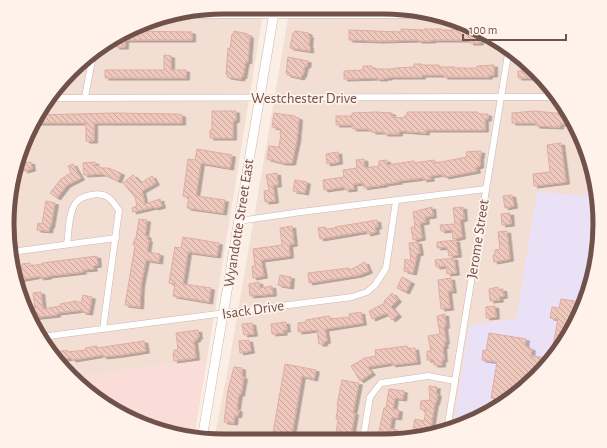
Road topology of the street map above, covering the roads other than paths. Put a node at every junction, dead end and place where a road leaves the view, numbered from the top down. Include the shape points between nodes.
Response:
1 (274, 14) edge
2 (375, 14) edge
3 (402, 15) edge
4 (508, 55) edge
5 (92, 61) edge
6 (85, 97) junction
7 (260, 97) junction
8 (551, 97) edge
9 (56, 98) edge
10 (500, 98) junction
11 (486, 189) junction
12 (396, 201) junction
13 (239, 221) junction
14 (116, 238) junction
15 (67, 244) junction
16 (16, 251) edge
17 (224, 313) junction
18 (103, 329) junction
19 (46, 336) edge
20 (455, 381) junction
21 (448, 424) edge
22 (203, 433) edge
23 (364, 434) edge

1 - 7 street, Wyandotte Street East
2 - 3 street
4 - 10 street, Jerome Street
5 - 6 street
6 - 7 street, Westchester Drive
6 - 9 street, Westchester Drive
7 - 10 street, Westchester Drive
7 - 13 street, Wyandotte Street East
8 - 10 street, Westchester Drive
10 - 11 street, Jerome Street
11 - 12 street
11 - 20 street, Jerome Street
12 - 13 street
12 - 17 street, Isack Drive via 386,268 376,285 367,292
13 - 17 street, Wyandotte Street East
14 - 15 street
14 - 15 street via 119,210 102,194 90,194 76,203 71,215
14 - 18 street
15 - 16 street
17 - 18 street, Isack Drive
17 - 22 street, Wyandotte Street East
18 - 19 street, Isack Drive
20 - 21 street, Jerome Street
20 - 23 street via 428,376 381,383 370,397

